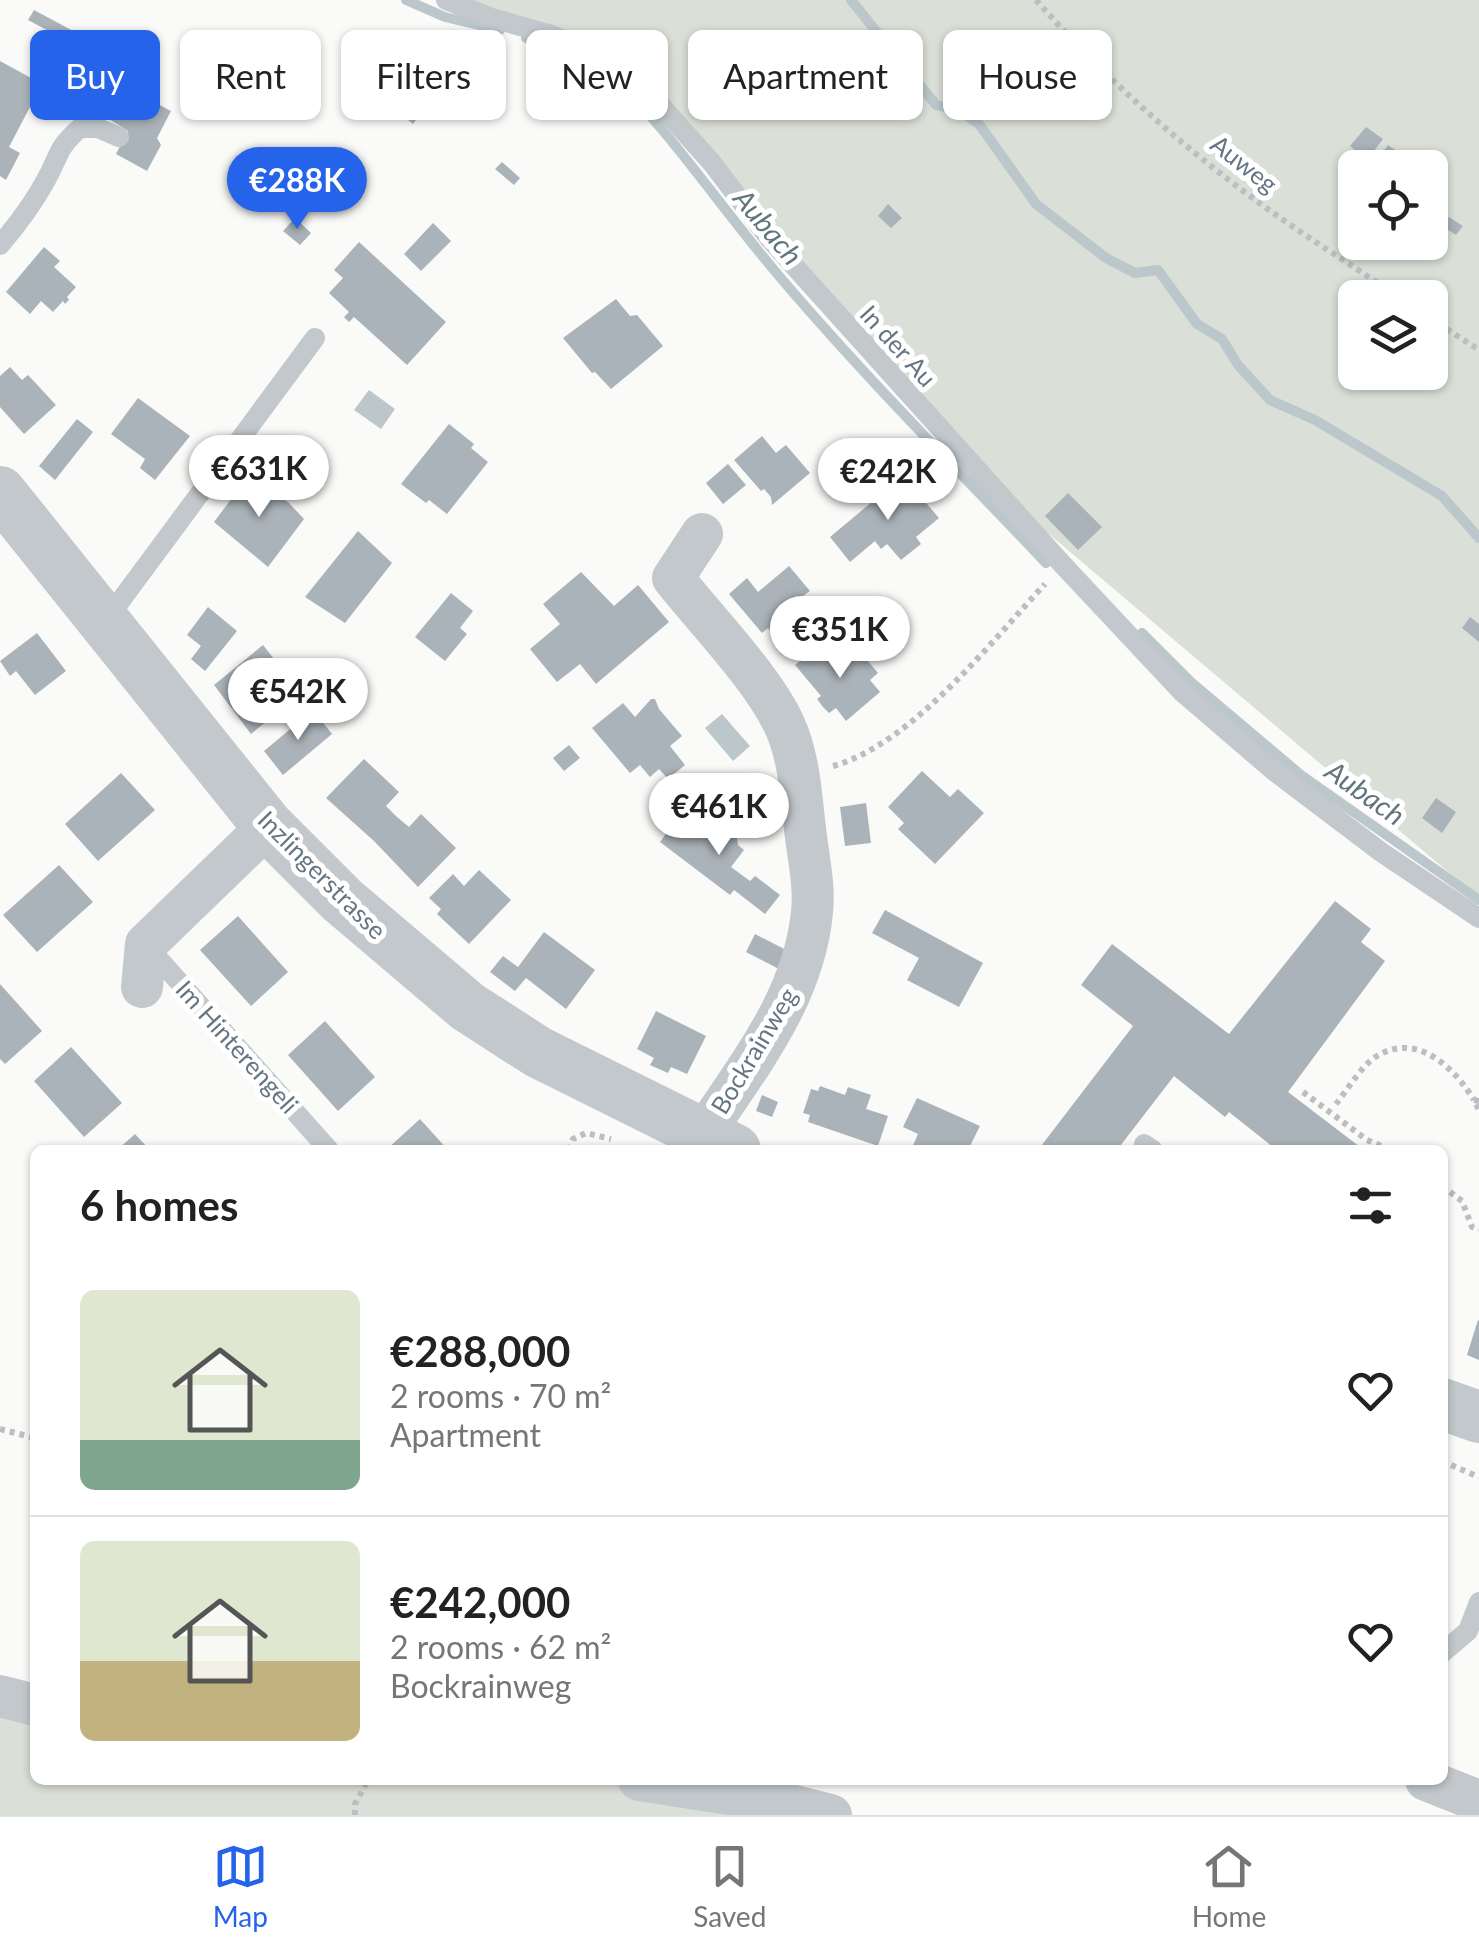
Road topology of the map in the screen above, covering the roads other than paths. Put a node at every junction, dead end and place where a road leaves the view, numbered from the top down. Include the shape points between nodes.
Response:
1 (446, 0) edge
2 (119, 137) dead end
3 (0, 245) edge
4 (314, 338) dead end
5 (0, 492) edge
6 (702, 534) dead end
7 (106, 620) junction
8 (268, 826) junction
9 (1479, 918) edge
10 (146, 944) junction
11 (142, 987) dead end
12 (718, 1143) edge
13 (324, 1145) edge
14 (1448, 1406) edge
15 (1479, 1417) edge
16 (1479, 1602) edge
17 (1448, 1648) edge
18 (0, 1696) edge
19 (30, 1704) edge
20 (671, 1785) edge
21 (1439, 1785) edge
22 (1479, 1801) edge
23 (831, 1815) edge

1 - 9 lane, In der Au via 607,60 654,98 769,238 1182,692 1380,852
2 - 3 lane via 80,128 60,145 24,218
4 - 7 lane
5 - 7 street, Inzlingerstrasse
6 - 12 street, Bockrainweg via 673,578 784,724 800,775 813,908 796,984
7 - 8 street, Inzlingerstrasse
8 - 10 street
8 - 12 street, Inzlingerstrasse via 342,900 468,1007 538,1052
10 - 11 street, Im Hinterengeli
10 - 13 lane, Im Hinterengeli
14 - 15 street
16 - 17 lane via 1468,1631
18 - 19 street
20 - 23 street
21 - 22 street

